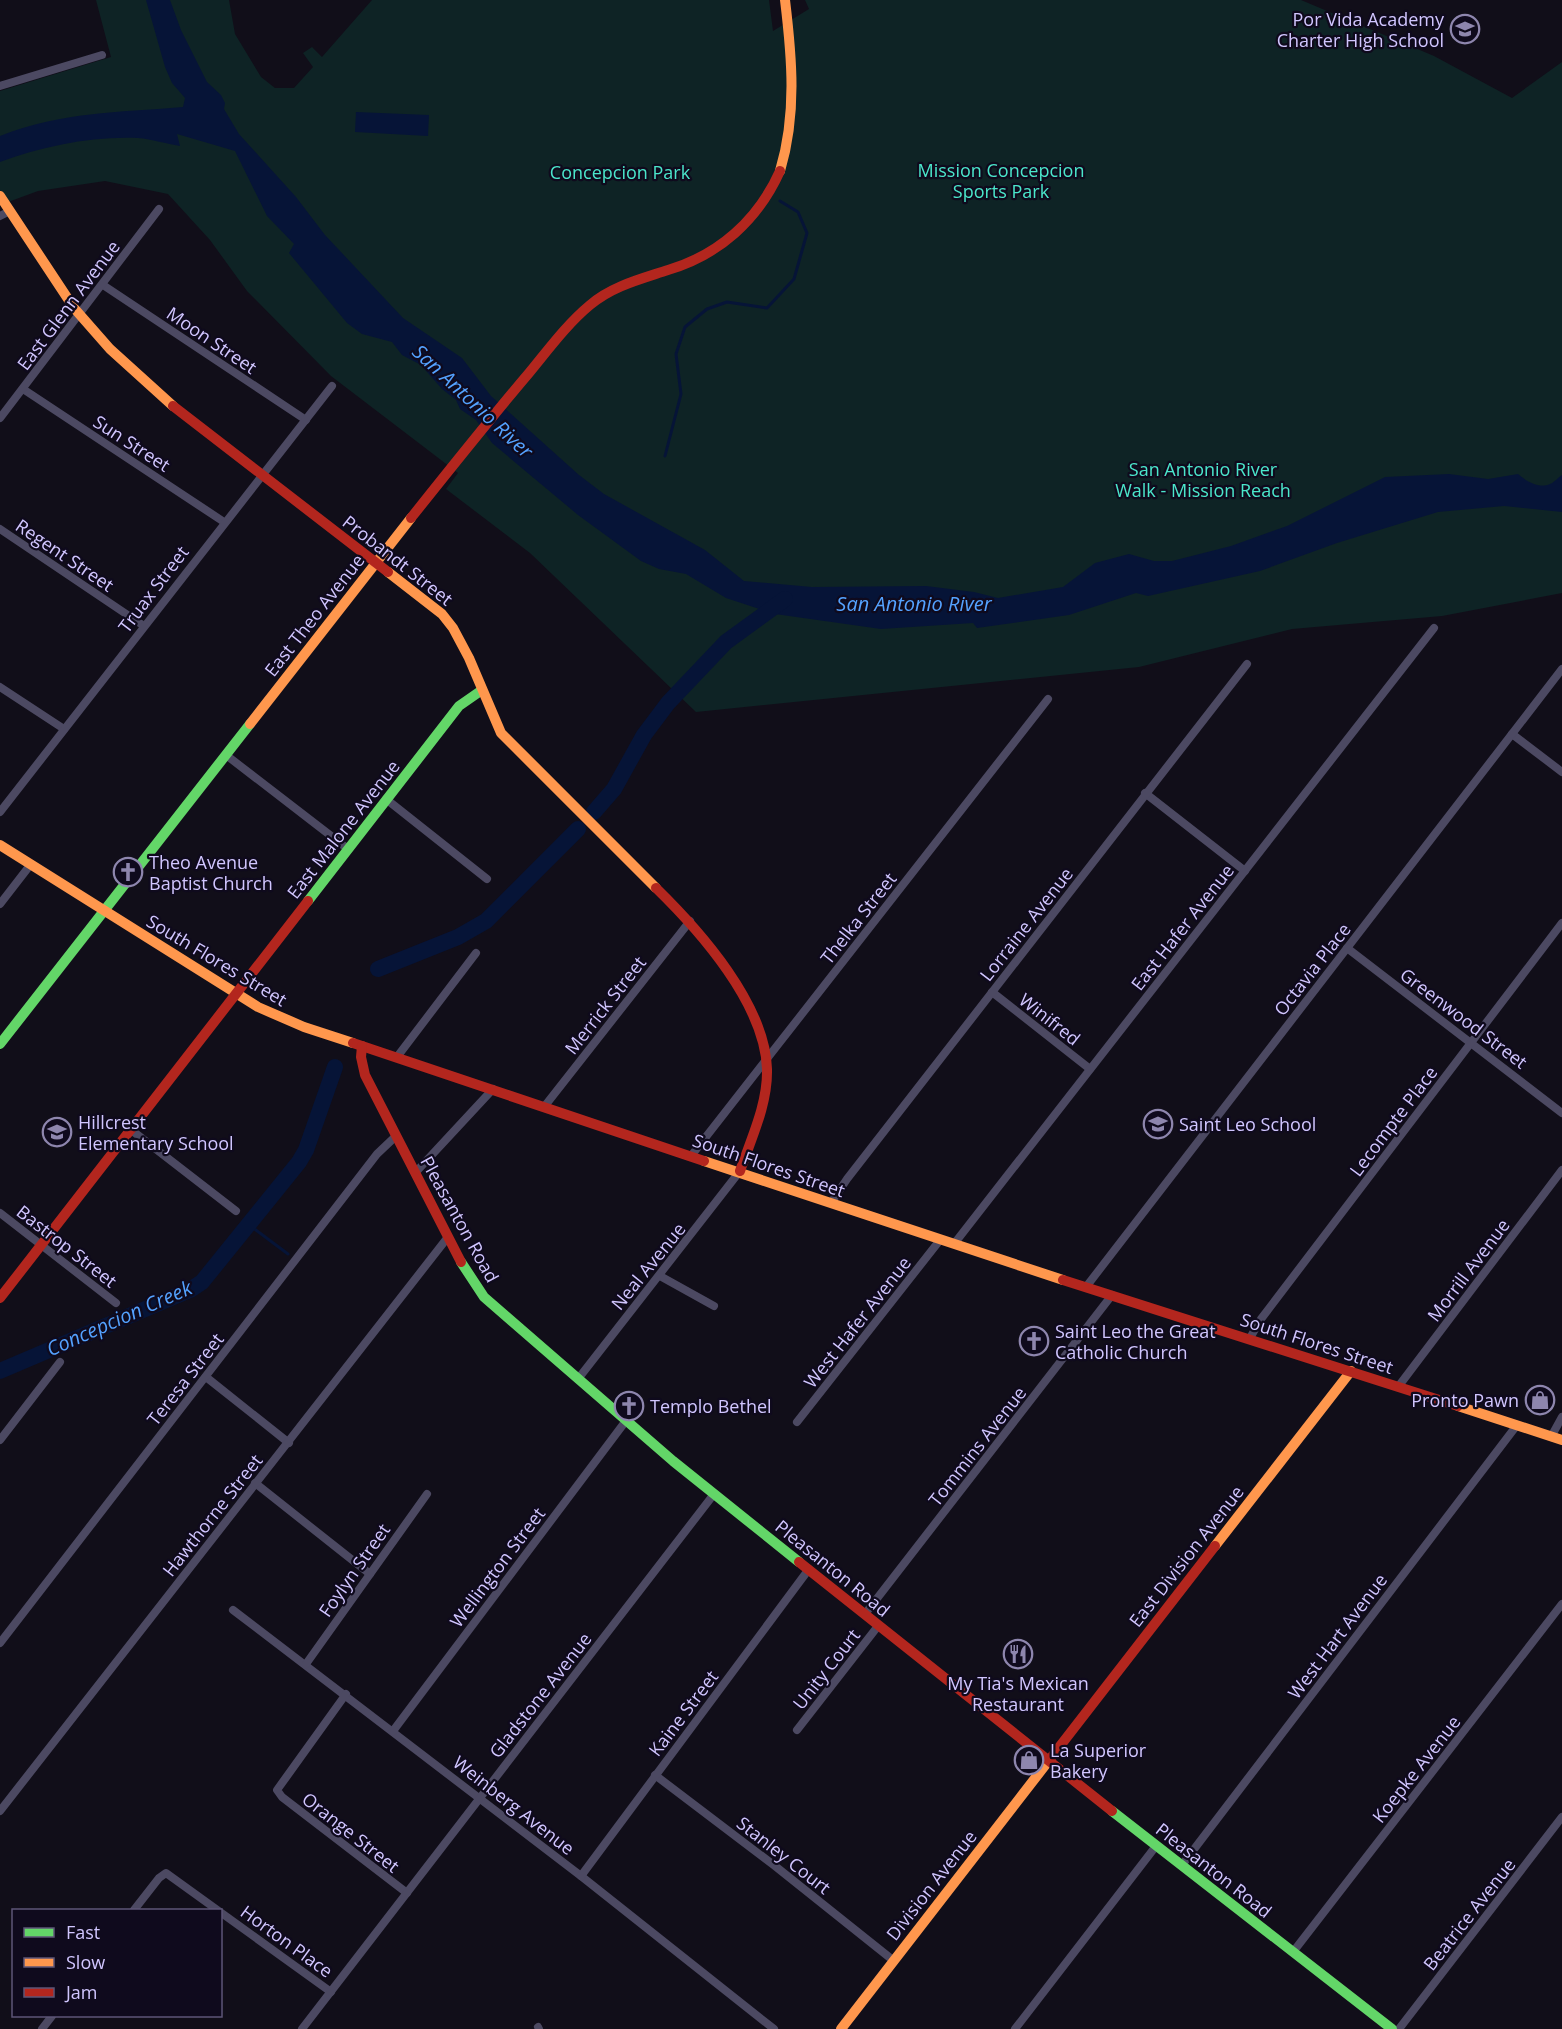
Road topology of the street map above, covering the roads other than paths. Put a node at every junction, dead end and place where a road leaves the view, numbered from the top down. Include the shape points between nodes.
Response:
1 (785, 0) edge
2 (102, 54) dead end
3 (0, 86) edge
4 (4, 207) edge
5 (159, 209) dead end
6 (102, 285) junction
7 (80, 315) junction
8 (332, 386) dead end
9 (23, 389) junction
10 (0, 418) edge
11 (306, 420) junction
12 (261, 474) junction
13 (224, 522) junction
14 (0, 530) edge
15 (376, 563) junction
16 (144, 626) junction
17 (1434, 628) dead end
18 (1247, 664) dead end
19 (1562, 669) edge
20 (0, 687) edge
21 (482, 690) junction
22 (1048, 699) dead end
23 (64, 729) junction
24 (1512, 734) junction
25 (226, 755) junction
26 (1562, 771) edge
27 (1145, 793) junction
28 (386, 799) junction
29 (0, 812) edge
30 (0, 845) edge
31 (348, 849) junction
32 (31, 864) junction
33 (1245, 871) junction
34 (487, 879) dead end
35 (0, 904) edge
36 (104, 910) junction
37 (690, 921) junction
38 (1562, 924) edge
39 (1347, 948) junction
40 (476, 953) dead end
41 (992, 992) junction
42 (236, 994) junction
43 (1471, 1043) junction
44 (0, 1044) edge
45 (362, 1046) junction
46 (397, 1057) junction
47 (766, 1059) junction
48 (1090, 1069) junction
49 (493, 1089) junction
50 (544, 1107) junction
51 (1562, 1113) edge
52 (130, 1129) junction
53 (396, 1136) junction
54 (691, 1156) junction
55 (1562, 1170) edge
56 (740, 1171) junction
57 (415, 1173) junction
58 (831, 1203) junction
59 (236, 1211) dead end
60 (0, 1214) edge
61 (448, 1237) junction
62 (940, 1240) junction
63 (954, 1244) junction
64 (41, 1245) junction
65 (660, 1276) junction
66 (1086, 1287) junction
67 (1112, 1295) junction
68 (0, 1298) edge
69 (116, 1303) dead end
70 (714, 1306) dead end
71 (1250, 1338) junction
72 (60, 1362) dead end
73 (1351, 1371) junction
74 (206, 1377) junction
75 (578, 1379) junction
76 (1398, 1387) junction
77 (1562, 1417) edge
78 (625, 1422) junction
79 (797, 1422) dead end
80 (1517, 1425) junction
81 (1556, 1438) edge
82 (0, 1440) edge
83 (289, 1443) junction
84 (255, 1483) junction
85 (427, 1494) dead end
86 (714, 1494) junction
87 (809, 1569) junction
88 (370, 1574) junction
89 (1562, 1604) edge
90 (233, 1610) dead end
91 (865, 1614) junction
92 (878, 1626) junction
93 (0, 1643) edge
94 (306, 1664) junction
95 (346, 1694) junction
96 (797, 1730) dead end
97 (393, 1731) junction
98 (1048, 1761) junction
99 (655, 1775) junction
100 (480, 1798) junction
101 (0, 1811) edge
102 (1562, 1817) edge
103 (1156, 1846) junction
104 (1182, 1865) junction
105 (581, 1876) junction
106 (407, 1893) junction
107 (136, 1909) edge
108 (217, 1909) edge
109 (222, 1913) edge
110 (1293, 1952) junction
111 (894, 1961) junction
112 (331, 1992) junction
113 (51, 2017) edge
114 (42, 2029) edge
115 (302, 2029) edge
116 (774, 2029) edge
117 (841, 2029) edge
118 (1015, 2029) edge
119 (1392, 2029) edge
120 (1399, 2029) edge

1 - 15 main road, East Theo Avenue via 791,100 789,140 778,175 754,214 736,233 701,258 631,280 603,293 580,313
2 - 3 street
4 - 7 main road, Probandt Street
5 - 6 street, East Glenn Avenue
6 - 7 street, East Glenn Avenue
6 - 11 street, Moon Street
7 - 9 street, East Glenn Avenue
7 - 12 main road, Probandt Street via 151,388
8 - 11 street, Truax Street
9 - 10 street, East Glenn Avenue
9 - 13 street, Sun Street
11 - 12 street, Truax Street
12 - 13 street, Truax Street
12 - 15 main road, Probandt Street
13 - 16 street, Truax Street
14 - 16 street, Regent Street
15 - 21 main road, Probandt Street via 442,614 455,629 470,654
15 - 25 main road, East Theo Avenue
16 - 23 street, Truax Street
17 - 33 street, East Hafer Avenue
18 - 27 street, Lorraine Avenue
19 - 24 street, Octavia Place
20 - 23 street
21 - 28 main road, East Malone Avenue via 459,706
21 - 37 main road, Probandt Street via 494,721 514,748
22 - 47 street, Thelka Street
23 - 29 street, Truax Street
24 - 26 street
24 - 39 street, Octavia Place
25 - 31 street
25 - 36 main road, East Theo Avenue
27 - 33 street
27 - 41 street, Lorraine Avenue
28 - 31 main road, East Malone Avenue
28 - 34 street
30 - 32 main road, South Flores Street
31 - 42 main road, East Malone Avenue
32 - 35 street
32 - 36 main road, South Flores Street
33 - 48 street, East Hafer Avenue
36 - 42 main road, South Flores Street
36 - 44 main road, East Theo Avenue
37 - 47 main road, Probandt Street via 745,998 760,1031
37 - 50 street, Merrick Street
38 - 43 street, Lecompte Place
39 - 43 street, Greenwood Street
39 - 66 street, Octavia Place
40 - 46 street
41 - 48 street, Winifred
41 - 58 street, Lorraine Avenue
42 - 45 main road, South Flores Street via 290,1021
42 - 52 main road, East Malone Avenue
43 - 51 street, Greenwood Street
43 - 71 street, Lecompte Place
45 - 46 main road, South Flores Street
45 - 53 main road, Pleasanton Road via 365,1075
46 - 49 main road, South Flores Street
47 - 54 street, Thelka Street
47 - 56 main road, Probandt Street via 761,1112
48 - 63 street, East Hafer Avenue
49 - 50 main road, South Flores Street
49 - 57 street
50 - 54 main road, South Flores Street
52 - 59 street
52 - 64 main road, East Malone Avenue
53 - 57 main road, Pleasanton Road
53 - 74 street, Teresa Street via 377,1154
54 - 56 main road, South Flores Street
55 - 76 street, Morrill Avenue
56 - 58 main road, South Flores Street
56 - 65 street, Neal Avenue
57 - 61 main road, Pleasanton Road
58 - 62 main road, South Flores Street
60 - 64 street, Bastrop Street
61 - 75 main road, Pleasanton Road via 477,1290
61 - 83 street, Hawthorne Street
62 - 63 main road, South Flores Street
62 - 79 street, West Hafer Avenue
63 - 66 main road, South Flores Street
64 - 68 main road, East Malone Avenue
64 - 69 street, Bastrop Street
65 - 70 street
65 - 75 street, Neal Avenue
66 - 67 main road, South Flores Street
67 - 71 main road, South Flores Street
67 - 91 street, Tommins Avenue
71 - 73 main road, South Flores Street
72 - 82 street
73 - 76 main road, South Flores Street
73 - 98 main road, East Division Avenue
74 - 83 street
74 - 93 street, Teresa Street
75 - 78 main road, Pleasanton Road
76 - 80 main road, South Flores Street
77 - 81 street
78 - 86 main road, Pleasanton Road
78 - 97 street, Wellington Street
80 - 81 main road, South Flores Street
80 - 104 street, West Hart Avenue
83 - 84 street, Hawthorne Street
84 - 88 street
84 - 101 street, Hawthorne Street
85 - 88 street, Foylyn Street
86 - 87 main road, Pleasanton Road
86 - 100 street, Gladstone Avenue
87 - 91 main road, Pleasanton Road
87 - 99 street, Kaine Street
88 - 94 street, Foylyn Street
89 - 110 street, Koepke Avenue
90 - 94 street, Weinberg Avenue
91 - 92 main road, Pleasanton Road
92 - 96 street, Unity Court
92 - 98 main road, Pleasanton Road
94 - 95 street, Weinberg Avenue
95 - 97 street, Weinberg Avenue
95 - 106 street, Orange Street via 277,1790
97 - 100 street, Weinberg Avenue
98 - 103 main road, Pleasanton Road
98 - 111 main road, Division Avenue
99 - 105 street, Kaine Street
99 - 111 street, Stanley Court
100 - 105 street, Weinberg Avenue
100 - 106 street, Gladstone Avenue
102 - 120 street, Beatrice Avenue
103 - 104 main road, Pleasanton Road
103 - 118 street
104 - 110 main road, Pleasanton Road
105 - 116 street, Weinberg Avenue
106 - 112 street, Gladstone Avenue
107 - 108 street, Horton Place via 166,1872
109 - 112 street, Horton Place
110 - 119 main road, Pleasanton Road
111 - 117 main road, Division Avenue
112 - 115 street, Gladstone Avenue
113 - 114 street

